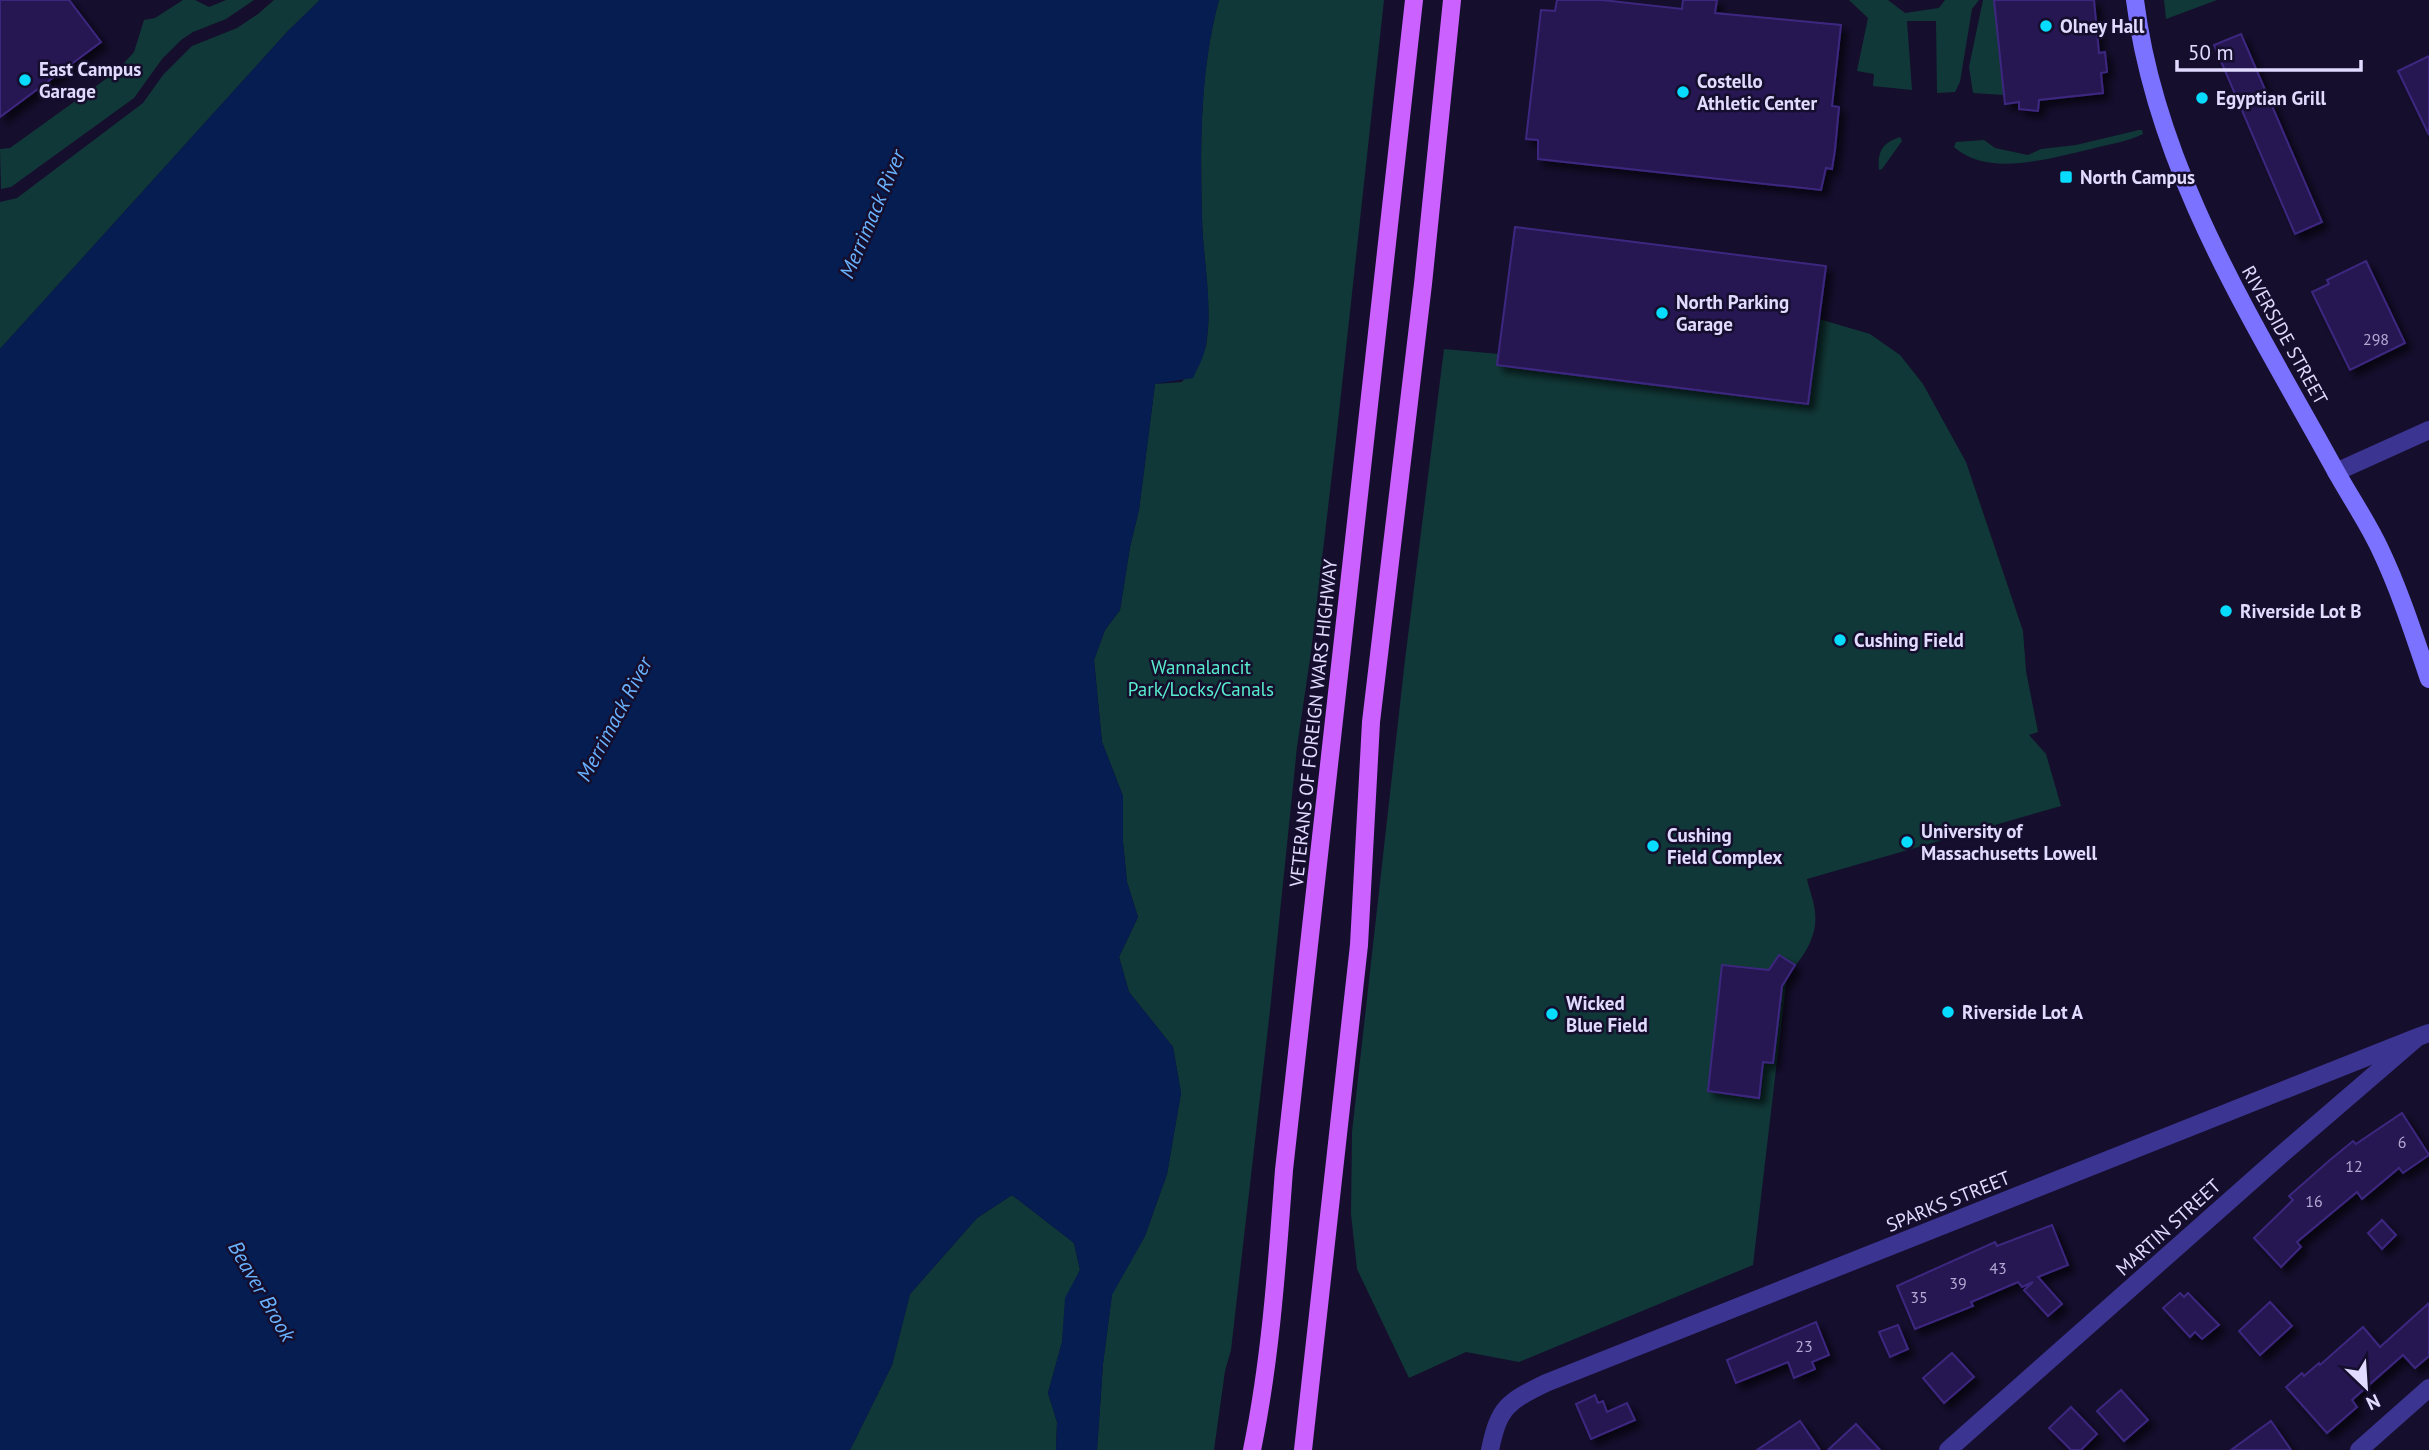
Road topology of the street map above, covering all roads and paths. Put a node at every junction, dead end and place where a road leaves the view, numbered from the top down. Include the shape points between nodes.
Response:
1 (1414, 0) edge
2 (1452, 0) edge
3 (2135, 0) edge
4 (2429, 430) edge
5 (2336, 471) junction
6 (2429, 679) edge
7 (2423, 1035) edge
8 (2429, 1388) edge
9 (1252, 1450) edge
10 (1303, 1450) edge
11 (1490, 1450) edge
12 (1948, 1450) edge
13 (2359, 1450) edge

1 - 9 main road, VETERANS OF FOREIGN WARS HIGHWAY via 1284,1170 1272,1328
2 - 10 main road via 1371,722 1359,945
3 - 5 main road, RIVERSIDE STREET via 2156,104 2187,185 2224,269
4 - 5 street
5 - 6 main road, RIVERSIDE STREET via 2380,549
7 - 11 street, SPARKS STREET via 1546,1383 1503,1410
7 - 12 street, MARTIN STREET via 2270,1164
8 - 13 street

